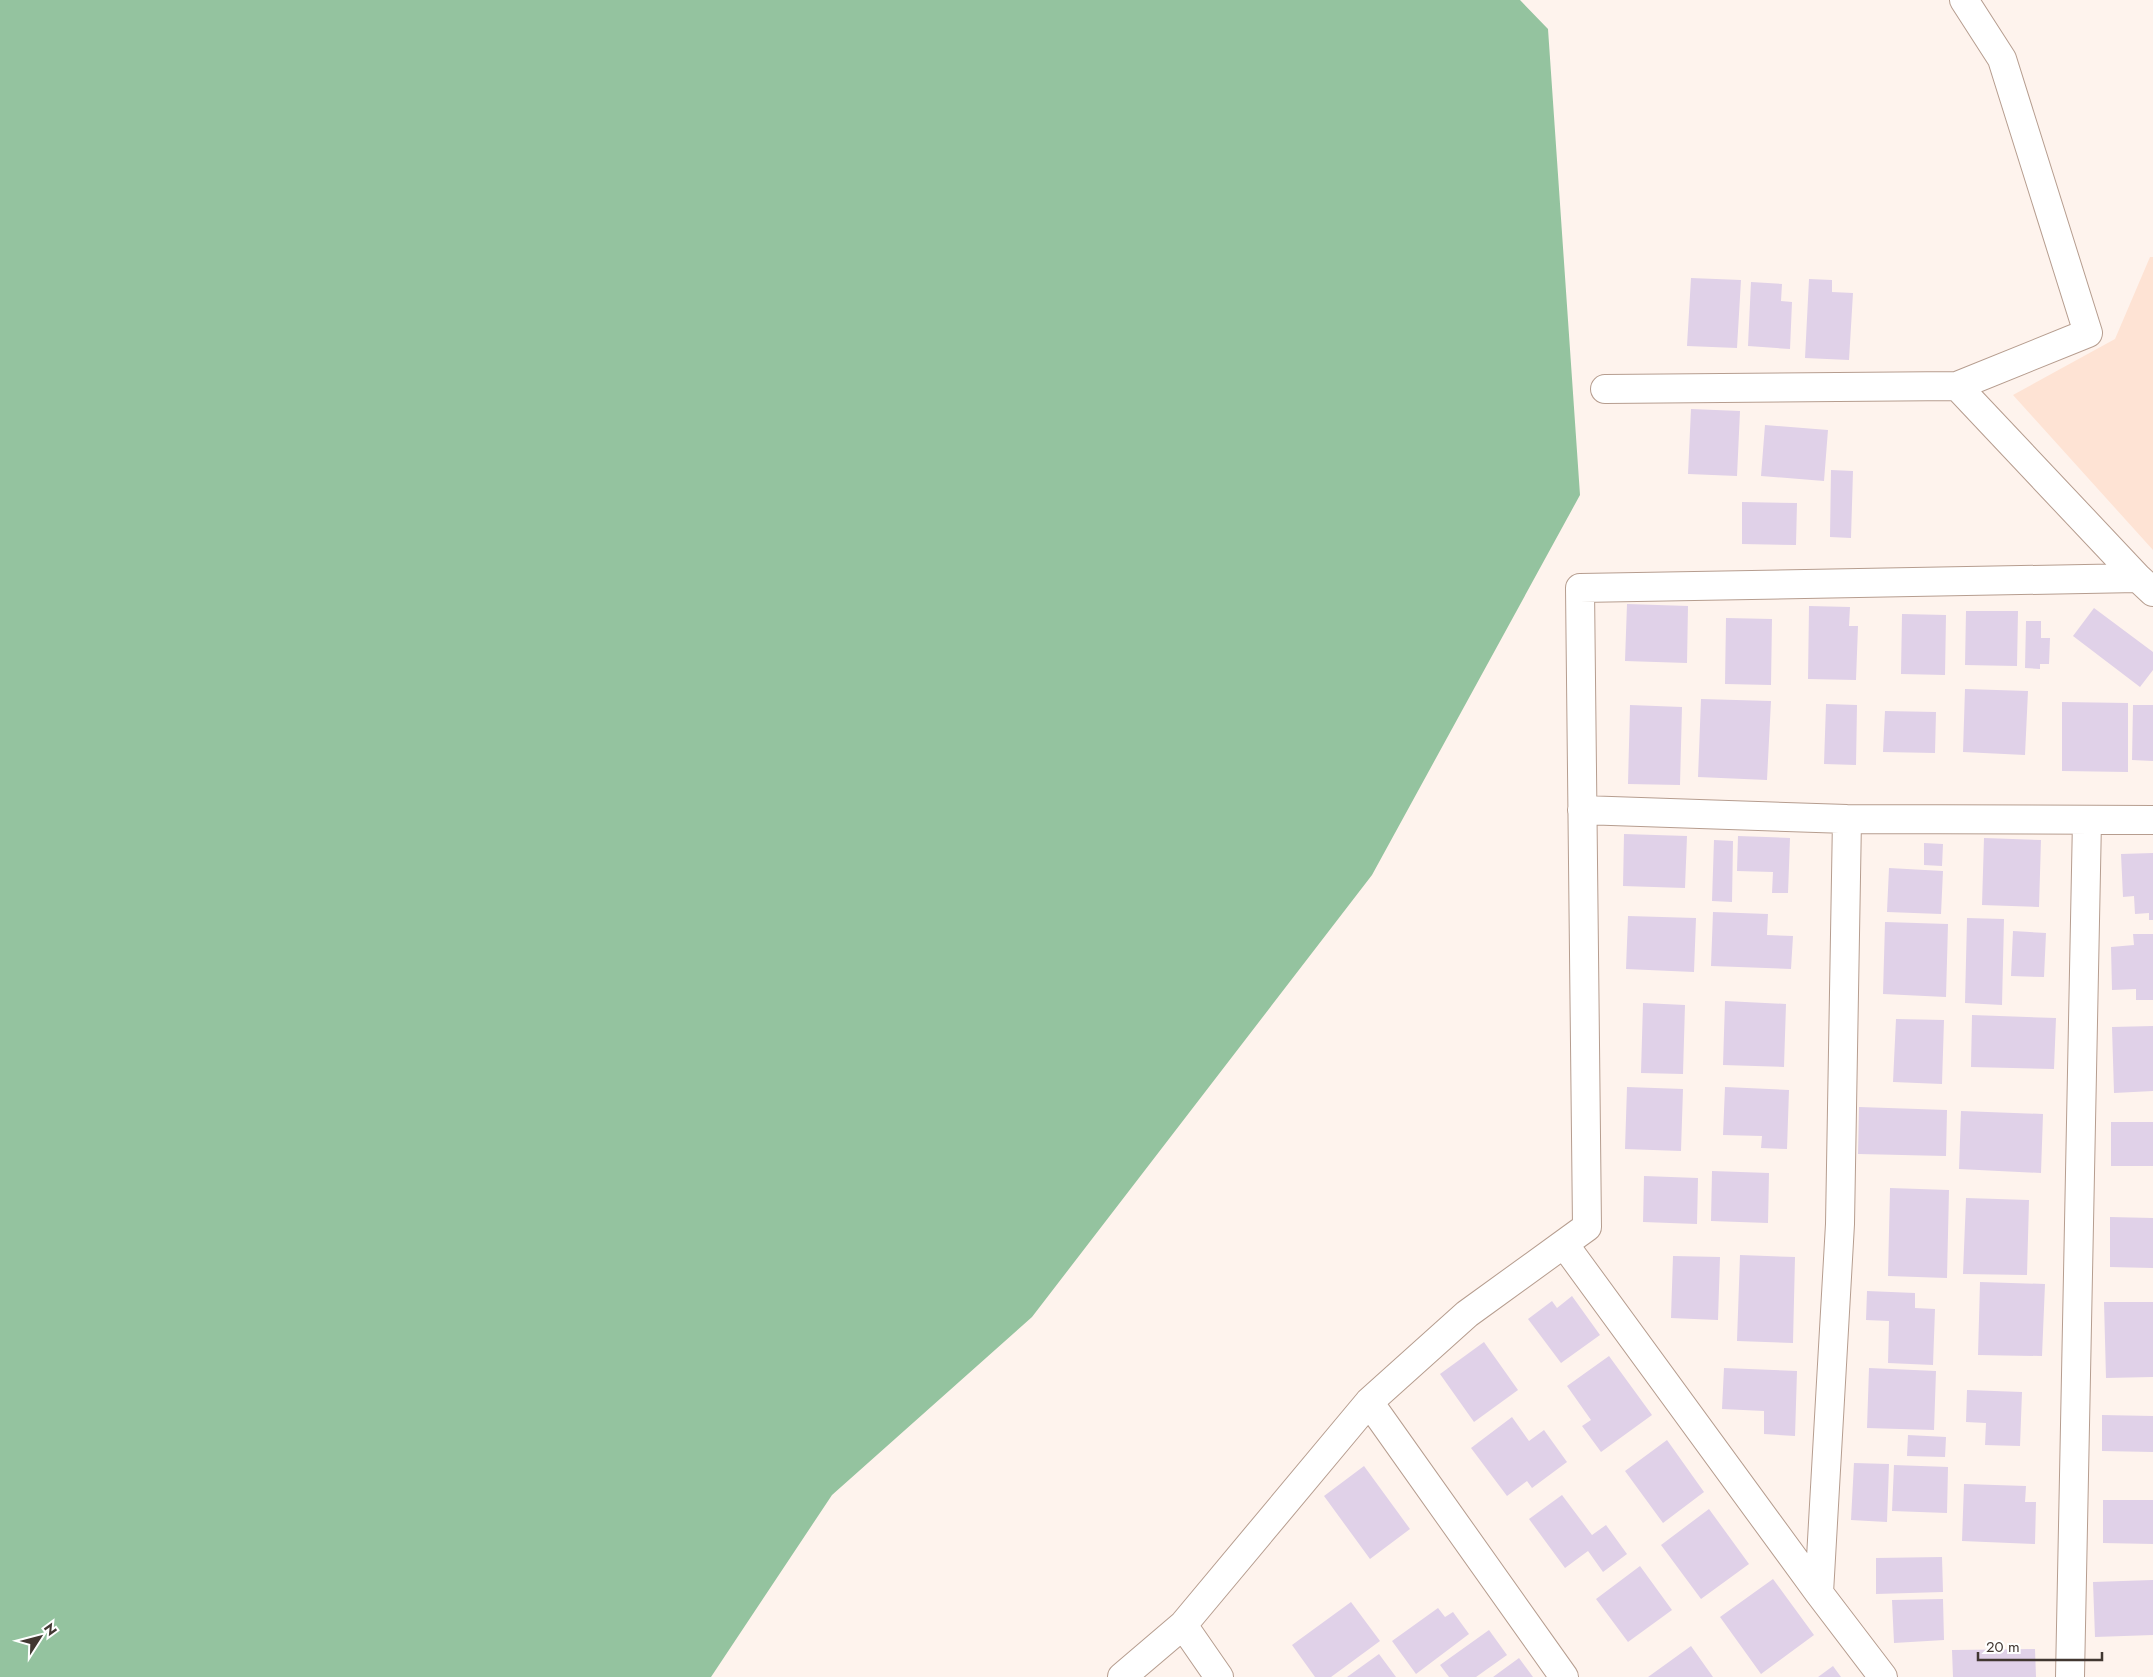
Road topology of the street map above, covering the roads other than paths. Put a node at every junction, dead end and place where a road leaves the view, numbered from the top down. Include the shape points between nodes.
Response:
1 (1964, 0) edge
2 (1957, 386) junction
3 (1605, 389) dead end
4 (2146, 585) edge
5 (1582, 810) junction
6 (1847, 819) junction
7 (2087, 820) junction
8 (2153, 820) edge
9 (1564, 1244) junction
10 (1370, 1402) junction
11 (1819, 1593) junction
12 (1183, 1625) junction
13 (1122, 1677) edge
14 (1219, 1677) edge
15 (1564, 1677) edge
16 (1883, 1677) edge
17 (2070, 1677) edge

1 - 2 street via 2002,59 2088,333
2 - 3 street
2 - 4 street
4 - 5 street via 1580,588
5 - 6 street
5 - 9 street via 1587,1227
6 - 7 street
6 - 11 street via 1840,1224
7 - 8 street
7 - 17 street
9 - 10 street via 1467,1314
9 - 11 street
10 - 12 street
10 - 15 street
11 - 16 street
12 - 13 street
12 - 14 street

